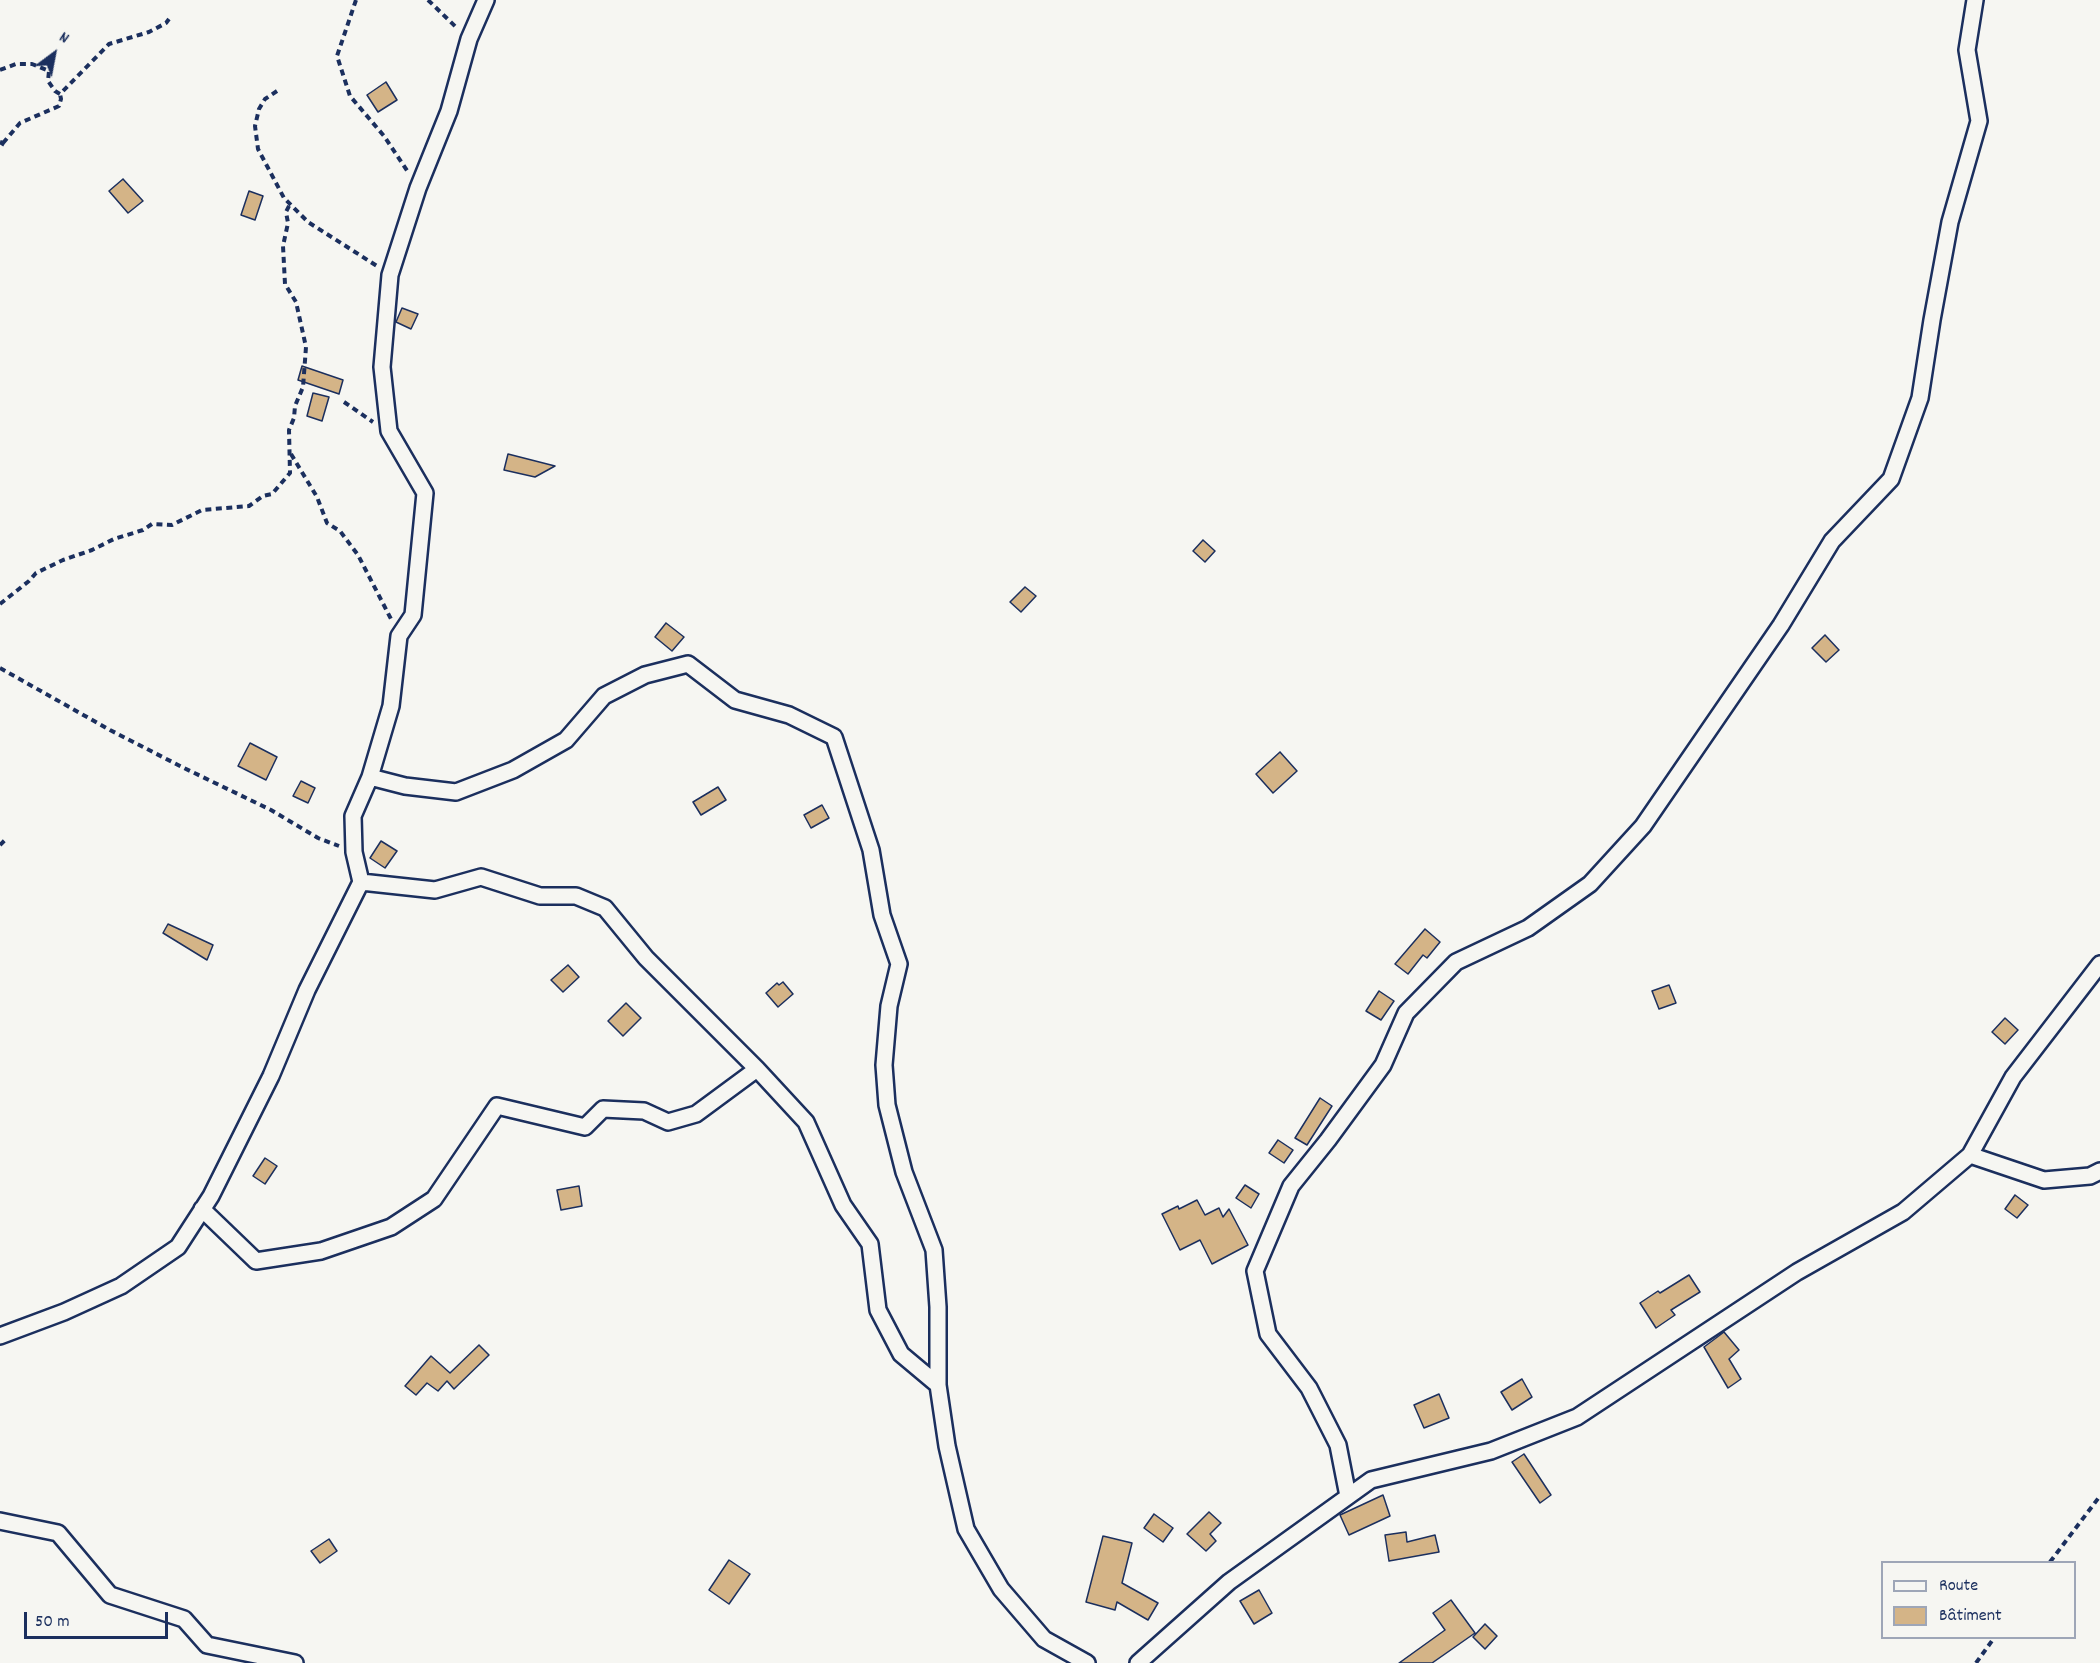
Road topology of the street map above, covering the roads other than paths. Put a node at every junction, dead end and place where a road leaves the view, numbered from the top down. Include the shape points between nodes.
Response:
1 (486, 0) edge
2 (1975, 0) edge
3 (370, 777) junction
4 (361, 882) junction
5 (2100, 964) edge
6 (757, 1069) junction
7 (1970, 1155) junction
8 (2100, 1171) edge
9 (202, 1209) junction
10 (0, 1336) edge
11 (938, 1385) junction
12 (1348, 1496) junction
13 (0, 1521) edge
14 (295, 1663) edge
15 (1087, 1663) edge
16 (1138, 1663) edge

1 - 3 street via 469,39 449,111 418,188 390,275 382,367 389,431 425,494 413,615 399,636 391,706
2 - 12 street via 1966,50 1979,121 1950,222 1920,398 1891,479 1832,541 1781,625 1635,834 1590,884 1528,928 1456,962 1406,1013 1383,1065 1291,1186 1254,1271 1268,1334 1309,1388 1338,1445
3 - 4 street via 353,816 354,852
3 - 11 street via 456,792 513,770 566,740 604,696 645,675 688,664 735,700 789,715 834,737 871,850 882,915 899,964 889,1006 884,1065 887,1105 904,1172 934,1250
4 - 6 street via 435,890 481,877 540,896 576,896 605,908 646,958
4 - 9 street via 306,990 271,1076
5 - 7 street via 2013,1077
6 - 9 street via 696,1114 668,1122 644,1111 603,1109 585,1127 496,1106 434,1199 391,1227 321,1251 256,1261
6 - 11 street via 806,1122 843,1205 870,1244 878,1310 901,1354
7 - 8 street via 2044,1180 2090,1176
7 - 12 street via 1903,1212 1797,1272 1577,1417 1491,1451 1371,1480
9 - 10 street via 178,1247 121,1286
11 - 15 street via 966,1529 1001,1589 1044,1639
12 - 16 street via 1229,1582
13 - 14 street via 58,1533 110,1595 184,1619 207,1645

